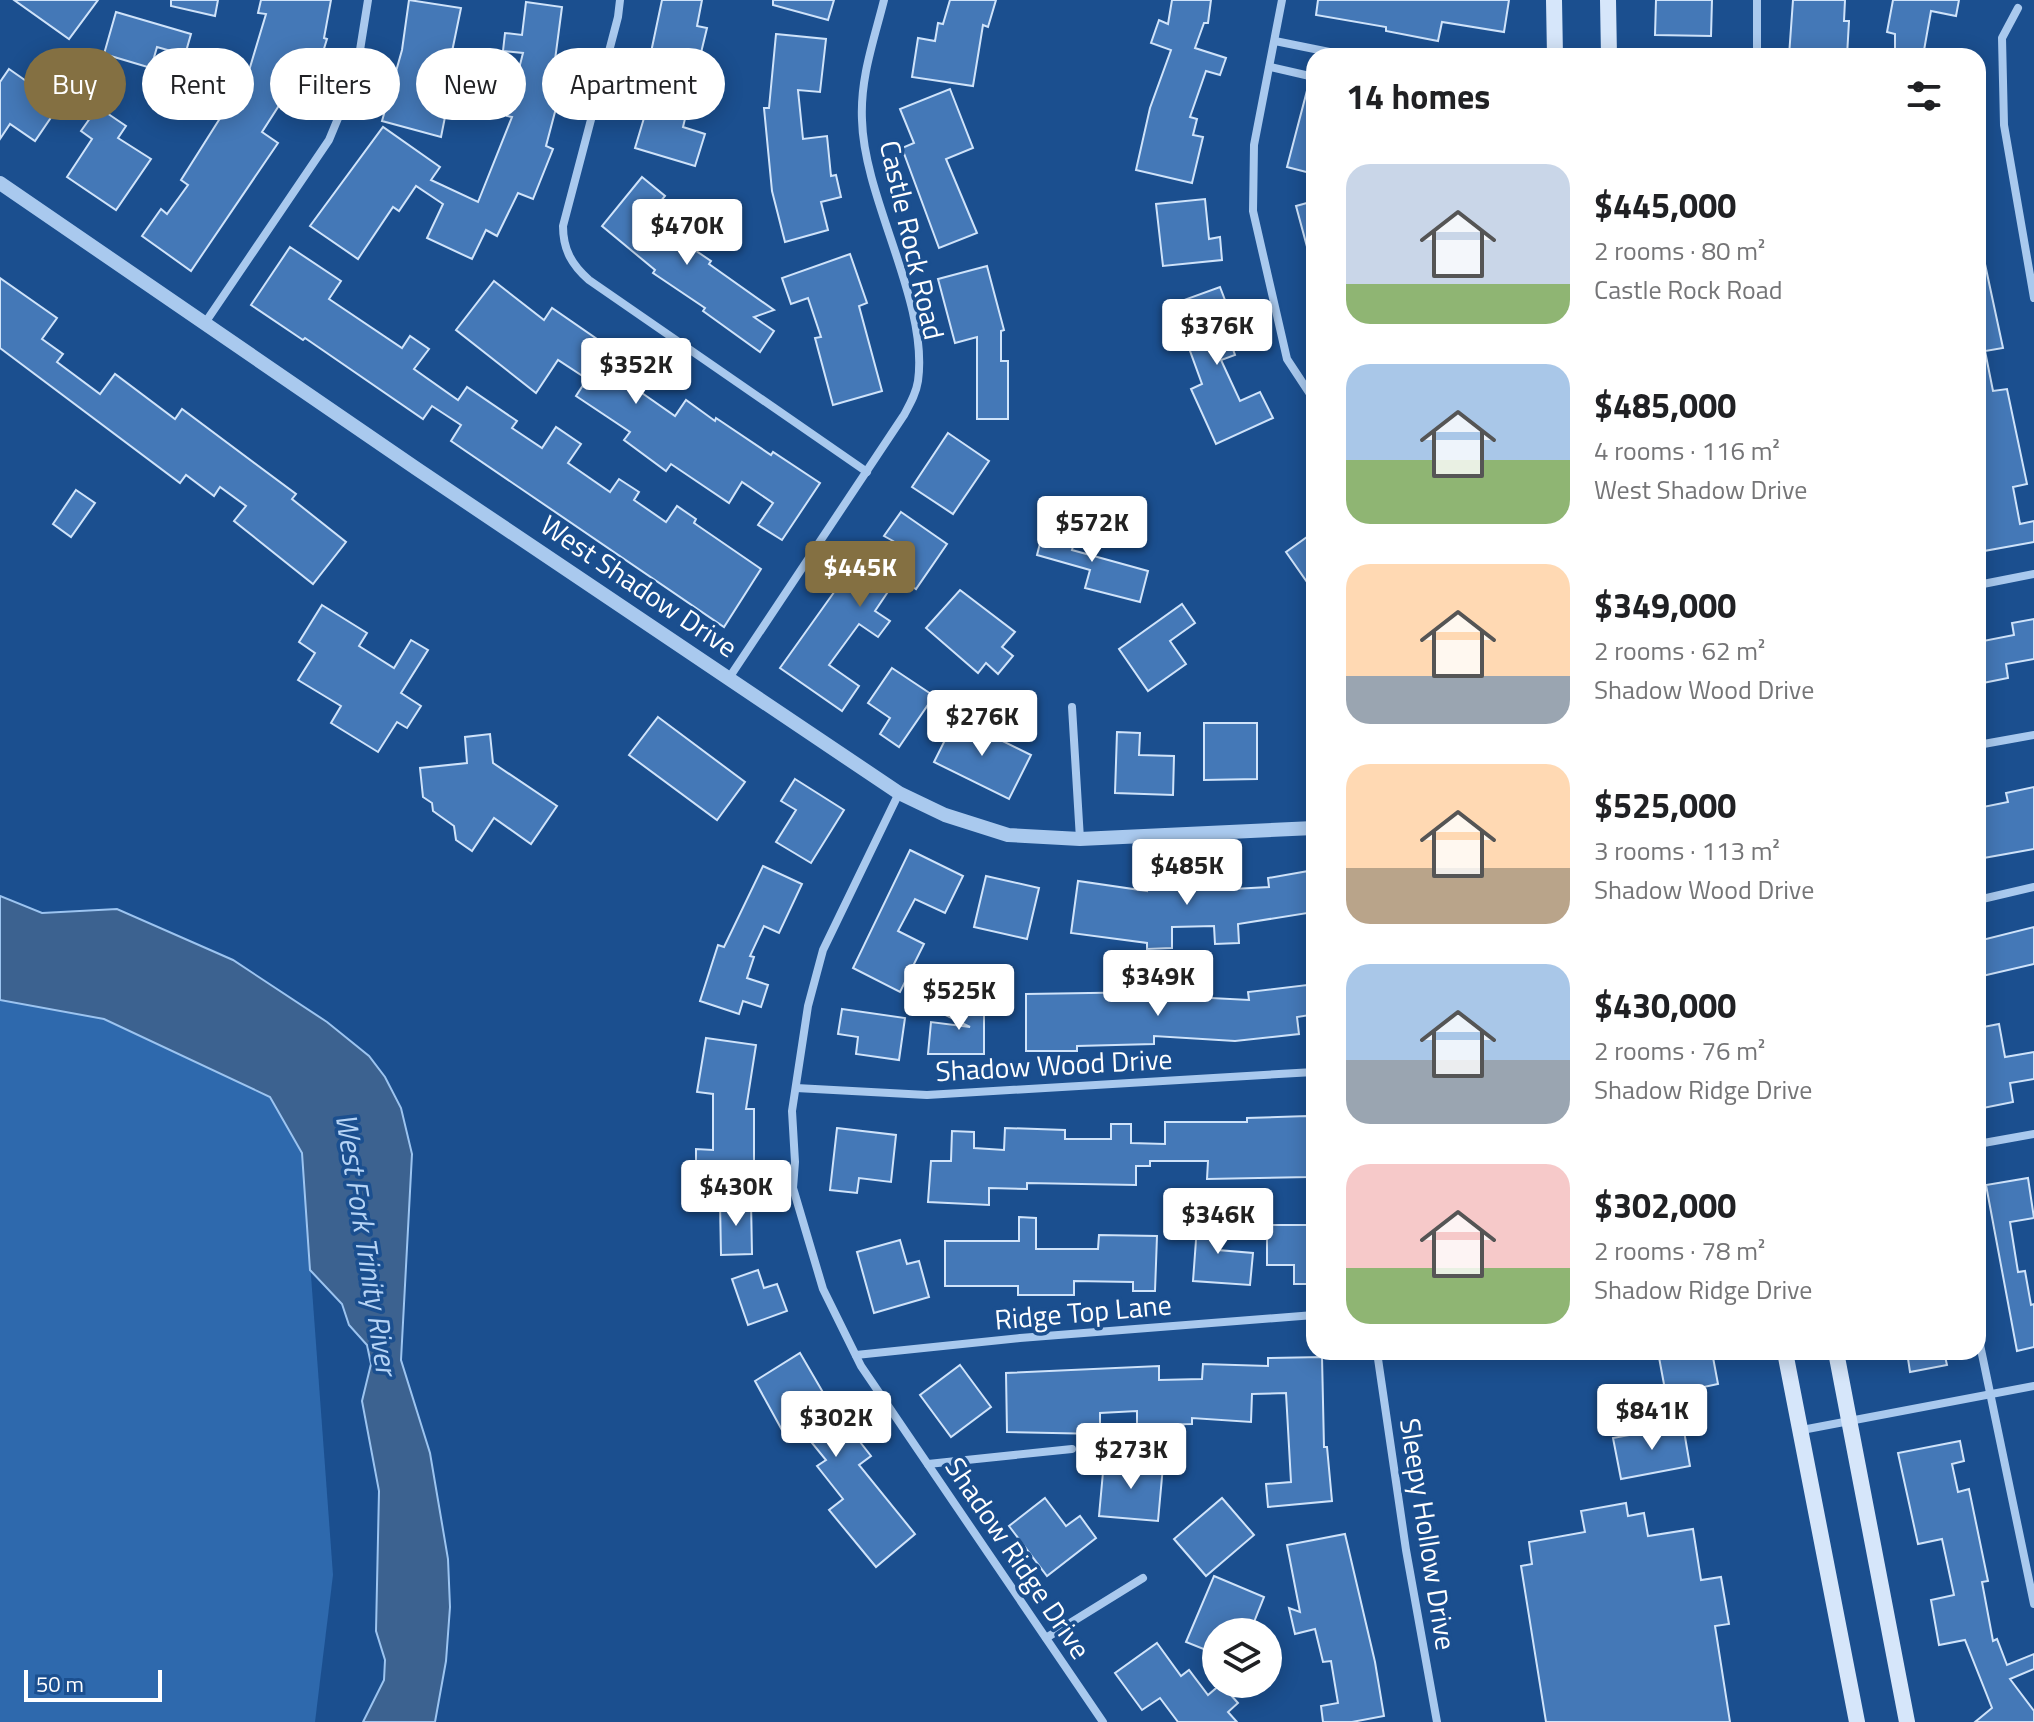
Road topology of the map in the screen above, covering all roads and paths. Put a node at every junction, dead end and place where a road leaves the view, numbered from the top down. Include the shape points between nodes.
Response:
1 (368, 0) edge
2 (620, 0) edge
3 (884, 0) edge
4 (1282, 0) edge
5 (1554, 0) edge
6 (1608, 0) edge
7 (1757, 0) edge
8 (2018, 8) dead end
9 (1275, 41) junction
10 (1310, 48) edge
11 (1555, 48) edge
12 (1609, 48) edge
13 (1757, 48) edge
14 (1270, 67) junction
15 (1306, 75) edge
16 (0, 183) edge
17 (2034, 298) edge
18 (205, 323) junction
19 (1306, 388) edge
20 (867, 472) junction
21 (2034, 574) edge
22 (1986, 583) edge
23 (729, 678) junction
24 (1072, 707) dead end
25 (2034, 735) edge
26 (1986, 744) edge
27 (899, 793) junction
28 (1306, 828) edge
29 (1080, 839) junction
30 (2034, 887) edge
31 (1986, 898) edge
32 (1306, 1072) edge
33 (796, 1088) junction
34 (2034, 1134) edge
35 (1986, 1143) edge
36 (1306, 1316) edge
37 (856, 1355) junction
38 (1378, 1360) edge
39 (1787, 1360) edge
40 (1838, 1360) edge
41 (1983, 1360) edge
42 (2034, 1386) edge
43 (1990, 1395) junction
44 (1850, 1420) junction
45 (1802, 1430) junction
46 (1072, 1449) dead end
47 (928, 1464) junction
48 (1143, 1578) dead end
49 (2034, 1604) edge
50 (1046, 1638) junction
51 (1103, 1722) edge
52 (1437, 1722) edge
53 (1857, 1722) edge
54 (1907, 1722) edge

1 - 18 street via 356,75 329,140
2 - 20 street via 563,237 574,267
3 - 20 street, Castle Rock Road via 863,78 862,121 914,322 918,381 904,415
4 - 9 street
5 - 11 main road
6 - 12 main road
7 - 13 street
8 - 17 street via 2002,38 2004,125
9 - 10 street
9 - 14 street
14 - 15 street
14 - 19 street via 1254,145 1253,211 1287,359
16 - 18 street, West Shadow Drive
18 - 23 street, West Shadow Drive
20 - 23 street, Castle Rock Road
21 - 22 street
23 - 27 street, West Shadow Drive
24 - 29 street
25 - 26 street
27 - 29 street, West Shadow Drive via 1008,835
27 - 33 street, Shadow Ridge Drive via 823,950
28 - 29 street, West Shadow Drive
30 - 31 street
32 - 33 street, Shadow Wood Drive via 927,1095
33 - 37 street, Shadow Ridge Drive via 793,1188 823,1289
34 - 35 street
36 - 37 street, Ridge Top Lane
37 - 47 street, Shadow Ridge Drive
38 - 52 street, Sleepy Hollow Drive
39 - 45 main road
40 - 44 main road
41 - 43 street
42 - 43 street
43 - 44 street
43 - 49 street
44 - 45 street
44 - 54 main road
45 - 53 main road
46 - 47 street
47 - 50 street, Shadow Ridge Drive
48 - 50 street
50 - 51 street, Shadow Ridge Drive

